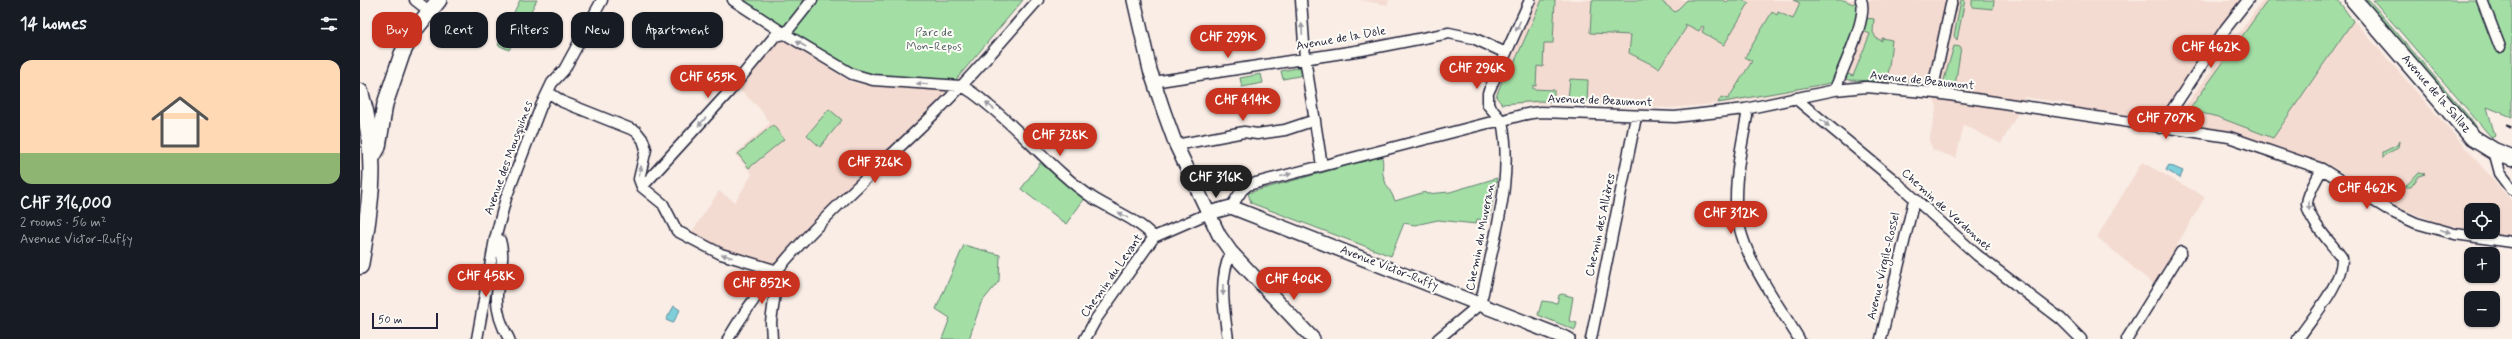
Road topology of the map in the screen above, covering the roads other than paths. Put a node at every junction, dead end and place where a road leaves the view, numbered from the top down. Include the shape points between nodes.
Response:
1 (415, 0) edge
2 (602, 0) edge
3 (733, 0) edge
4 (812, 0) edge
5 (1038, 0) edge
6 (1134, 0) edge
7 (1301, 0) edge
8 (1530, 0) edge
9 (1861, 0) edge
10 (1952, 0) edge
11 (2248, 0) edge
12 (2354, 0) edge
13 (2482, 0) edge
14 (434, 5) edge
15 (785, 34) junction
16 (2500, 47) dead end
17 (1506, 53) junction
18 (1305, 58) junction
19 (1153, 82) junction
20 (961, 86) junction
21 (1835, 90) junction
22 (360, 92) edge
23 (548, 92) junction
24 (1936, 93) junction
25 (1795, 98) junction
26 (1745, 109) junction
27 (365, 110) junction
28 (382, 116) junction
29 (1636, 117) junction
30 (1315, 120) junction
31 (1502, 121) junction
32 (2160, 128) junction
33 (369, 134) junction
34 (1176, 145) junction
35 (2494, 151) junction
36 (373, 156) junction
37 (2512, 158) edge
38 (1322, 166) junction
39 (2322, 169) junction
40 (642, 187) junction
41 (2512, 189) edge
42 (1914, 200) junction
43 (1231, 207) junction
44 (1209, 213) junction
45 (1154, 237) junction
46 (495, 239) junction
47 (2512, 242) edge
48 (1231, 252) junction
49 (2181, 252) dead end
50 (360, 266) edge
51 (778, 271) junction
52 (1480, 304) junction
53 (2079, 338) edge
54 (477, 339) edge
55 (509, 339) edge
56 (728, 339) edge
57 (772, 339) edge
58 (1086, 339) edge
59 (1228, 339) edge
60 (1312, 339) edge
61 (1438, 339) edge
62 (1568, 339) edge
63 (1591, 339) edge
64 (1799, 339) edge
65 (1881, 339) edge
66 (2127, 339) edge
67 (2298, 339) edge

1 - 14 street
2 - 23 street, Avenue des Mousquines via 564,70 552,83
3 - 15 street
4 - 15 street
5 - 20 street
6 - 19 street
18 -> 7 street
8 -> 17 street
9 - 21 street via 1861,22
10 - 24 street via 1934,83
11 - 32 street via 2222,34
12 - 35 main road, Avenue de la Sallaz via 2473,138
13 - 16 street
14 - 28 main road via 413,32 402,54
20 -> 15 street via 873,80 852,74
15 -> 40 street via 775,36 722,100
17 - 18 street, Avenue de la Dôle via 1473,38 1449,33
17 - 31 street via 1488,93 1488,105
18 - 19 street, Avenue de la Dôle
18 - 30 street
19 - 34 street
45 -> 20 street via 1139,224 1093,198 1052,165 1002,115 969,89
20 - 51 street via 825,218
21 - 24 street, Avenue de Beaumont via 1866,87
21 - 25 street, Avenue de Beaumont
22 - 27 main road
40 -> 23 street via 639,179 646,149 644,140 636,131 563,102
23 - 46 street, Avenue des Mousquines via 506,198
24 - 32 street, Avenue de Beaumont
25 - 26 street, Avenue de Beaumont
25 -> 42 street, Chemin de Verdonnet via 1894,180
26 - 29 street, Avenue de Beaumont via 1675,117
26 - 64 street via 1747,116 1736,198 1740,226 1750,254
27 - 28 main road
27 - 33 main road
28 - 33 main road
28 - 36 main road via 378,147
29 - 31 street, Avenue de Beaumont via 1540,112 1520,113
29 - 63 street, Chemin des Allières
30 - 34 street via 1285,130 1257,134 1244,132
30 - 38 street
31 - 38 street, Avenue de Beaumont
31 - 52 street, Chemin du Muveran via 1508,157 1506,178
32 - 39 street, Avenue de Beaumont via 2229,138
33 - 36 main road
34 - 44 street
35 - 37 main road, Avenue de la Sallaz
35 - 41 street via 2500,173
36 - 50 main road via 372,186
43 -> 38 street, Avenue de Beaumont via 1248,185
39 -> 47 street, Avenue de Beaumont via 2408,219 2455,234
39 -> 67 street via 2309,194 2309,214 2342,258 2339,275
51 -> 40 street via 721,254 677,231 663,204
42 - 53 street, Chemin de Verdonnet via 1977,255 2061,319
42 - 65 street, Avenue Virgile-Rossel
43 - 44 street
43 - 52 street, Avenue Victor-Ruffy
44 - 45 street, Chemin du Levant
44 - 48 street via 1219,236
45 - 58 street, Chemin du Levant
46 - 54 street, Avenue des Mousquines
46 - 55 street via 500,240 503,249 497,303
48 -> 59 street via 1224,267 1223,286
48 - 60 street
49 - 66 street
51 - 56 street via 749,306
51 - 57 street via 771,322
52 - 61 street, Chemin du Muveran
52 - 62 street, Avenue Victor-Ruffy

